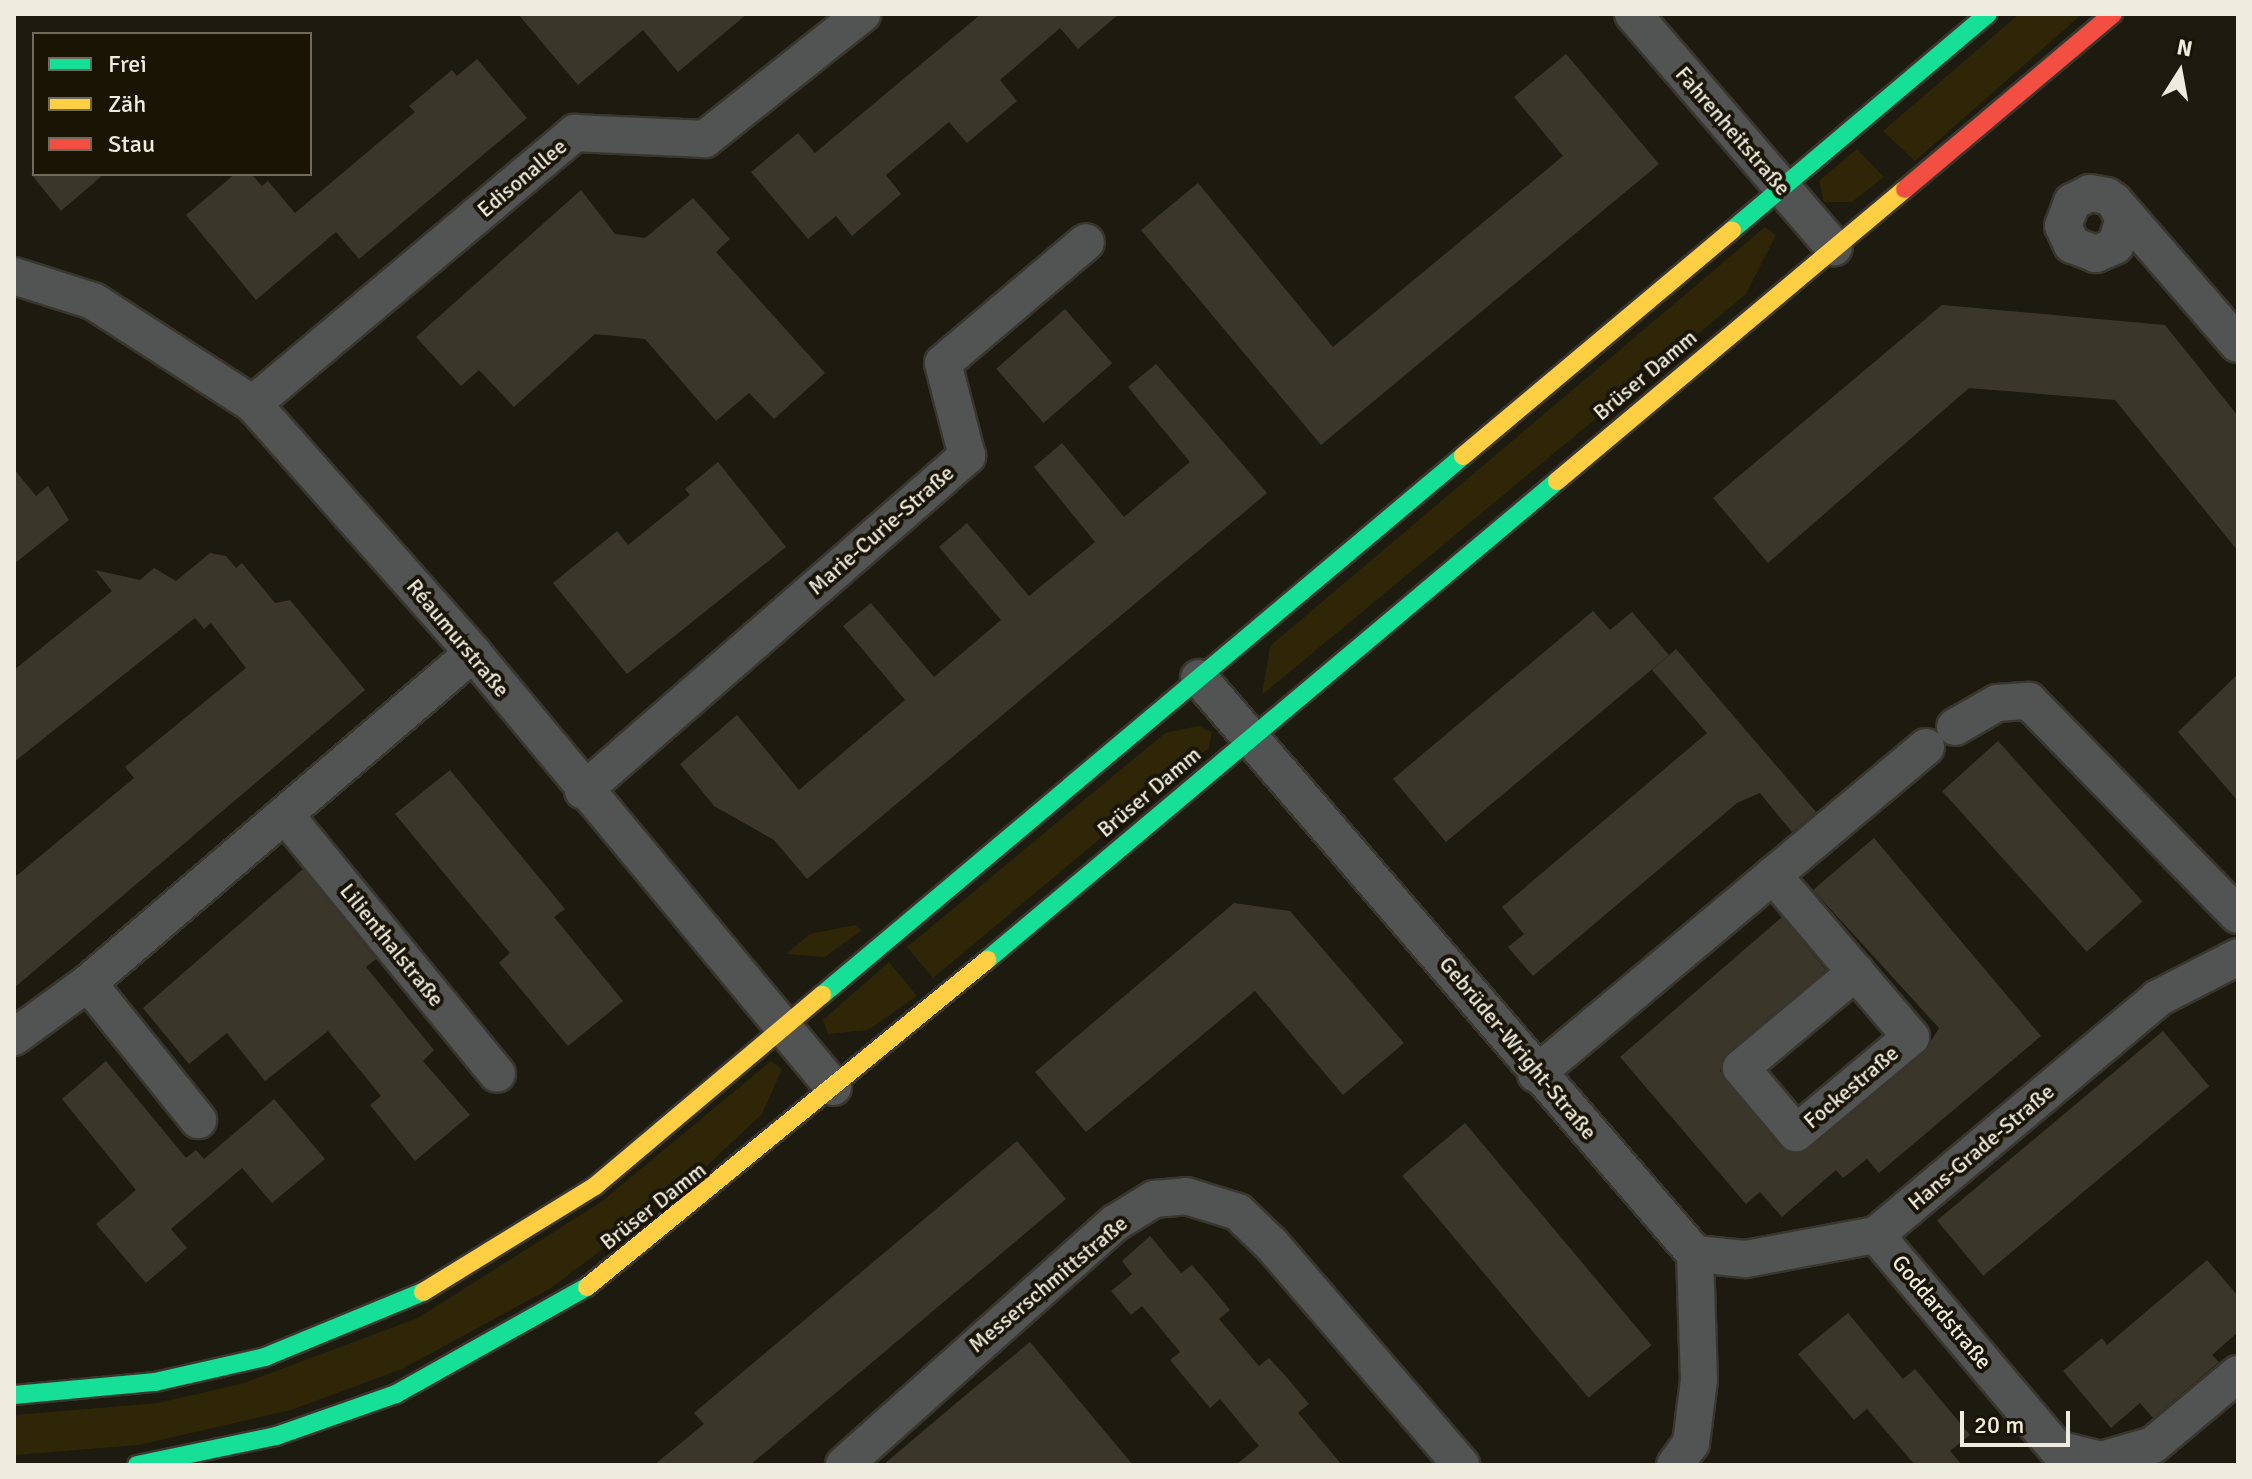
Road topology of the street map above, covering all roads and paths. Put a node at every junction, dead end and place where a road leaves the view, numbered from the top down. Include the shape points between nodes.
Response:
1 (862, 14) edge
2 (1633, 14) edge
3 (1988, 14) edge
4 (2113, 14) edge
5 (1782, 189) junction
6 (2114, 201) dead end
7 (1086, 242) dead end
8 (1834, 248) junction
9 (14, 276) edge
10 (2238, 344) edge
11 (253, 404) junction
12 (473, 653) junction
13 (1199, 678) junction
14 (1251, 738) junction
15 (583, 791) junction
16 (286, 816) junction
17 (1773, 875) junction
18 (2238, 915) edge
19 (2238, 957) edge
20 (1856, 972) junction
21 (88, 983) junction
22 (785, 1025) junction
23 (14, 1037) edge
24 (497, 1074) dead end
25 (1536, 1074) junction
26 (833, 1087) junction
27 (198, 1120) dead end
28 (1876, 1235) junction
29 (1695, 1254) junction
30 (2238, 1374) edge
31 (14, 1395) edge
32 (137, 1465) edge
33 (844, 1465) edge
34 (1461, 1465) edge
35 (1675, 1465) edge

1 - 11 street, Edisonallee via 705,139 575,133
2 - 5 street, Fahrenheitstraße
3 - 5 street
4 - 8 street, Brüser Damm
5 - 8 street, Fahrenheitstraße
5 - 13 street
6 - 10 street
7 - 15 street, Marie-Curie-Straße via 943,363 967,456
8 - 14 street, Brüser Damm
9 - 11 street, Réaumurstraße via 93,301 182,352
11 - 12 street, Réaumurstraße
12 - 15 street, Réaumurstraße
12 - 16 street
13 - 14 street, Gebrüder-Wright-Straße
13 - 22 street
14 - 25 street, Gebrüder-Wright-Straße
14 - 26 street, Brüser Damm
15 - 22 street, Réaumurstraße
16 - 21 street
16 - 24 street, Lilienthalstraße
17 - 18 street via 1940,737 1997,703 2029,701
17 - 20 street, Fockestraße
17 - 25 street
19 - 28 street, Hans-Grade-Straße via 2158,998
20 - 20 street, Fockestraße via 1911,1037 1796,1133 1741,1068
21 - 23 street
21 - 27 street
22 - 26 street, Réaumurstraße
22 - 31 street via 595,1186 424,1292 252,1360 129,1386
25 - 29 street, Gebrüder-Wright-Straße
26 - 32 street, Brüser Damm via 612,1269 495,1345 396,1394 276,1436
28 - 29 street, Hans-Grade-Straße via 1746,1259
28 - 30 street, Goddardstraße via 2057,1449 2101,1460 2153,1445
29 - 35 street via 1699,1380 1691,1443
33 - 34 street, Messerschmittstraße via 1115,1223 1154,1199 1186,1196 1238,1212 1272,1245

